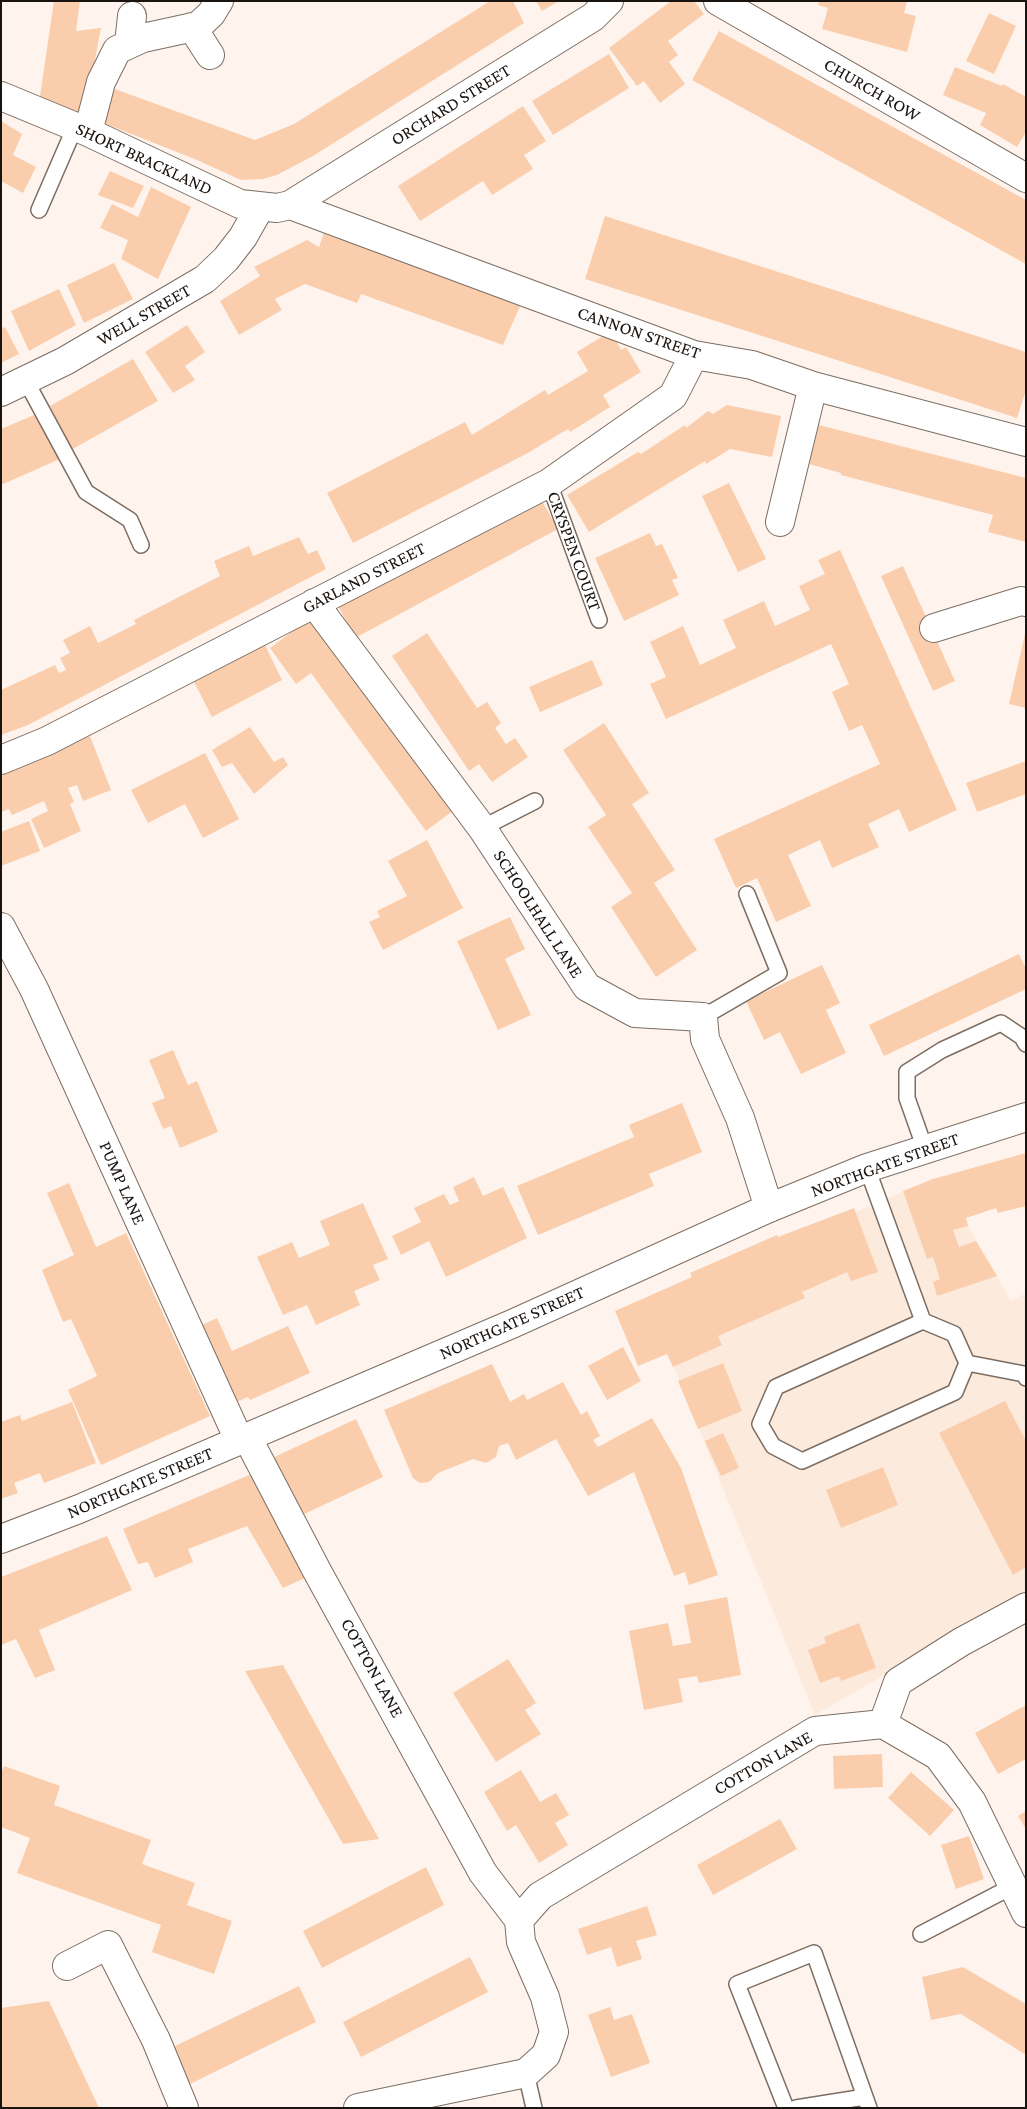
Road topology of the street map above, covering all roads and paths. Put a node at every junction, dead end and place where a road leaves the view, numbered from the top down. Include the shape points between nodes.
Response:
1 (219, 1) edge
2 (609, 1) edge
3 (718, 1) edge
4 (132, 16) dead end
5 (192, 27) junction
6 (129, 44) junction
7 (210, 55) dead end
8 (1, 96) edge
9 (82, 130) junction
10 (1023, 169) edge
11 (290, 204) junction
12 (260, 207) junction
13 (39, 210) dead end
14 (694, 355) junction
15 (13, 386) edge
16 (813, 386) junction
17 (1026, 442) edge
18 (549, 483) junction
19 (780, 522) dead end
20 (141, 545) dead end
21 (1026, 602) edge
22 (314, 603) junction
23 (599, 620) dead end
24 (934, 628) dead end
25 (1, 760) edge
26 (535, 801) dead end
27 (482, 828) junction
28 (747, 894) dead end
29 (1, 927) edge
30 (703, 1017) junction
31 (1026, 1044) edge
32 (1026, 1117) edge
33 (925, 1150) junction
34 (867, 1168) junction
35 (769, 1208) junction
36 (923, 1322) junction
37 (967, 1363) junction
38 (1026, 1378) edge
39 (243, 1439) junction
40 (1, 1539) edge
41 (1026, 1607) edge
42 (883, 1724) junction
43 (1019, 1883) edge
44 (1026, 1913) edge
45 (519, 1920) junction
46 (921, 1934) dead end
47 (67, 1966) dead end
48 (526, 2073) junction
49 (867, 2102) edge
50 (184, 2108) edge
51 (358, 2108) edge
52 (534, 2108) edge
53 (786, 2108) edge
54 (796, 2108) edge

1 - 5 street via 211,14 198,26
2 - 11 street, ORCHARD STREET via 593,17
3 - 10 street, CHURCH ROW
4 - 6 street
5 - 6 street
5 - 7 street
6 - 9 street via 117,50
8 - 9 street, SHORT BRACKLAND
9 - 12 street, SHORT BRACKLAND via 240,204
9 - 13 lane
11 - 12 street, SHORT BRACKLAND via 277,208
11 - 14 street, CANNON STREET
12 - 15 street, WELL STREET via 244,237 205,279 64,361
14 - 16 street, CANNON STREET via 752,365
14 - 18 street, GARLAND STREET via 673,396
15 - 20 lane via 86,492 130,520
16 - 17 street, CANNON STREET
16 - 19 street
18 - 22 street, GARLAND STREET
18 - 23 lane, CRYSPEN COURT
21 - 24 street
22 - 25 street, GARLAND STREET via 47,742
22 - 27 street, SCHOOLHALL LANE
26 - 27 lane
27 - 30 street, SCHOOLHALL LANE via 587,987 635,1013
28 - 30 lane via 779,973
29 - 39 street, PUMP LANE via 34,989
30 - 35 street via 705,1039 740,1118
31 - 33 lane via 1022,1037 1001,1023 942,1050 906,1072 907,1098
32 - 33 street, NORTHGATE STREET
33 - 34 street, NORTHGATE STREET
34 - 35 street, NORTHGATE STREET
34 - 36 lane
35 - 39 street, NORTHGATE STREET via 512,1324
36 - 37 lane via 954,1334
36 - 37 lane via 776,1386 760,1424 773,1446 802,1461 954,1392
37 - 38 lane via 1024,1374
39 - 40 street, NORTHGATE STREET via 79,1510
39 - 45 street, COTTON LANE via 483,1873
41 - 42 street via 961,1642 898,1682
42 - 43 street via 938,1756 972,1802
42 - 45 street, COTTON LANE via 815,1731 540,1896
43 - 44 street
43 - 46 lane
45 - 48 street via 520,1942 546,1997 554,2032 546,2055
47 - 50 street via 108,1944 156,2040
48 - 51 street
48 - 52 lane
49 - 53 lane via 814,1953 737,1984
49 - 54 lane

